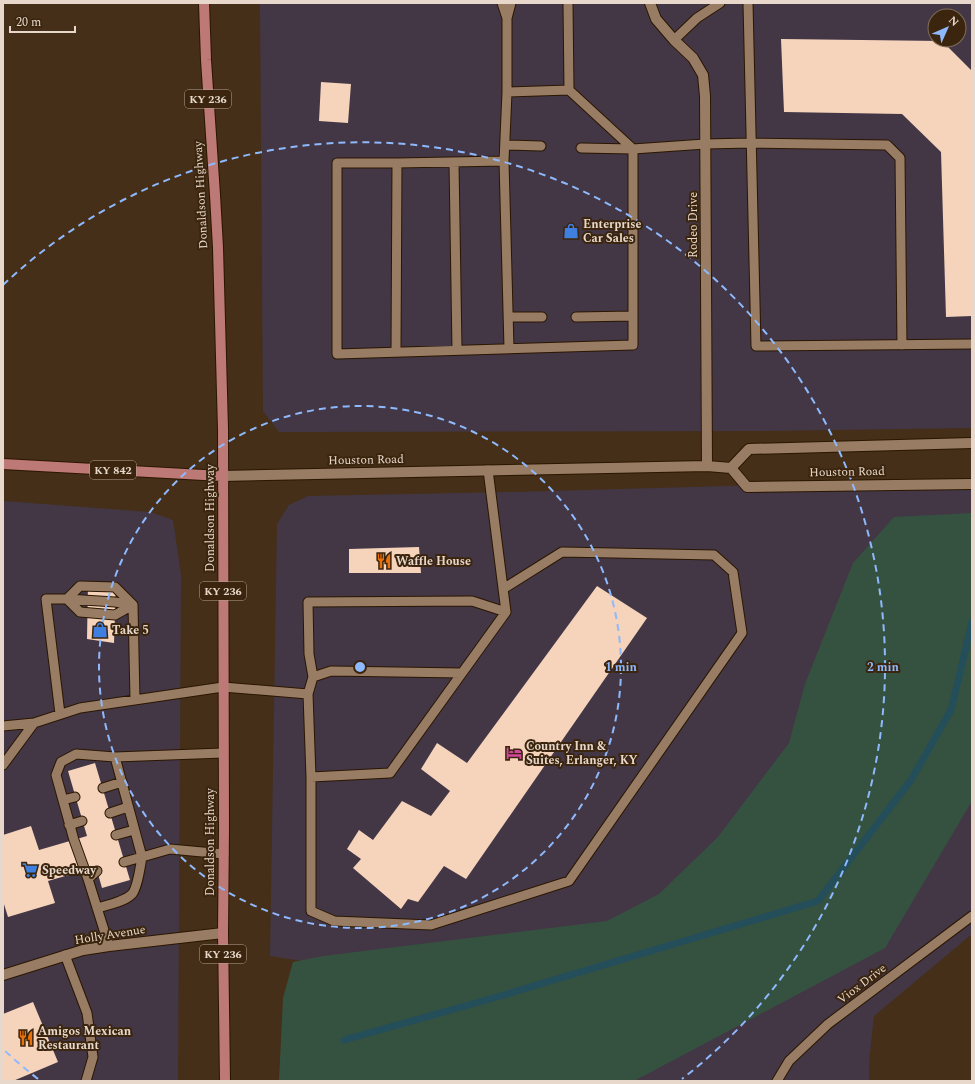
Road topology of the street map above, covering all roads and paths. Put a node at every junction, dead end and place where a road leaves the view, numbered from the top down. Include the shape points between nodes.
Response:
1 (204, 3) edge
2 (502, 3) edge
3 (511, 3) edge
4 (568, 3) edge
5 (650, 3) edge
6 (720, 3) edge
7 (748, 3) edge
8 (507, 18) junction
9 (674, 40) junction
10 (569, 90) junction
11 (507, 92) junction
12 (751, 143) junction
13 (705, 144) junction
14 (505, 145) junction
15 (541, 146) dead end
16 (581, 148) dead end
17 (633, 149) junction
18 (504, 161) junction
19 (454, 162) junction
20 (397, 163) junction
21 (633, 316) junction
22 (508, 317) junction
23 (542, 317) dead end
24 (576, 317) dead end
25 (972, 344) edge
26 (902, 345) junction
27 (509, 348) junction
28 (457, 350) junction
29 (396, 352) junction
30 (972, 443) edge
31 (3, 464) edge
32 (707, 466) junction
33 (731, 468) junction
34 (488, 470) junction
35 (222, 476) junction
36 (972, 484) edge
37 (503, 589) junction
38 (67, 598) junction
39 (133, 605) junction
40 (506, 612) junction
41 (462, 673) junction
42 (313, 677) junction
43 (223, 687) junction
44 (308, 694) junction
45 (134, 700) junction
46 (60, 714) junction
47 (34, 723) junction
48 (3, 726) edge
49 (223, 753) junction
50 (115, 757) junction
51 (3, 766) edge
52 (311, 777) junction
53 (122, 782) junction
54 (103, 788) dead end
55 (75, 797) dead end
56 (63, 800) junction
57 (128, 807) junction
58 (110, 813) dead end
59 (82, 821) dead end
60 (69, 825) junction
61 (134, 830) junction
62 (116, 835) dead end
63 (224, 854) junction
64 (142, 858) junction
65 (124, 862) dead end
66 (97, 871) dead end
67 (88, 879) junction
68 (97, 908) junction
69 (972, 916) edge
70 (223, 933) junction
71 (109, 946) junction
72 (65, 955) junction
73 (3, 975) edge
74 (86, 1081) edge
75 (225, 1081) edge
76 (777, 1081) edge

1 - 35 main road, Donaldson Highway / KY 236 via 218,248
2 - 8 lane
3 - 8 lane
4 - 10 lane
5 - 9 street, Rodeo Drive via 656,19
6 - 9 lane via 697,18
7 - 12 lane
8 - 11 lane
9 - 13 street, Rodeo Drive via 693,58 703,74
10 - 11 lane
10 - 17 lane
11 - 14 lane
12 - 13 lane
12 - 26 lane via 888,145 900,158
12 - 26 lane via 756,346
13 - 17 lane
13 - 32 street, Rodeo Drive
14 - 15 lane
14 - 18 lane
16 - 17 lane
17 - 21 lane
18 - 19 lane
18 - 22 lane
19 - 20 lane
19 - 28 lane
20 - 29 lane
20 - 29 lane via 337,163 337,354
21 - 24 lane
21 - 27 lane via 633,345
22 - 23 lane
22 - 27 lane
25 - 26 lane
27 - 28 lane
28 - 29 lane
30 - 33 street via 749,449
31 - 35 main road, Houston Road / KY 842
32 - 33 street, Houston Road
32 - 34 street, Houston Road
33 - 36 street, Houston Road via 747,487
34 - 35 street, Houston Road
34 - 37 lane
35 - 43 main road, Donaldson Highway / KY 236
37 - 40 lane
37 - 52 lane via 562,552 714,555 733,572 742,633 569,881 431,925 334,921 311,911
38 - 39 lane
38 - 39 lane via 80,612 115,615
38 - 39 lane via 80,586 115,587
38 - 46 lane via 46,600
39 - 45 lane
40 - 41 lane
40 - 42 lane via 472,601 308,602 309,654
41 - 42 lane via 331,671
41 - 52 lane via 390,774
42 - 44 lane
43 - 44 lane
43 - 45 lane
43 - 49 main road, Donaldson Highway / KY 236
44 - 52 lane
45 - 46 lane via 80,708
46 - 47 lane
47 - 48 lane
47 - 51 lane
49 - 50 lane
49 - 63 main road, Donaldson Highway / KY 236
50 - 53 lane
50 - 56 lane via 76,754 61,762 56,775
53 - 54 lane
53 - 57 lane
55 - 56 lane
56 - 60 lane
57 - 58 lane
57 - 61 lane
59 - 60 lane
60 - 67 lane
61 - 62 lane
61 - 64 lane
63 - 64 lane via 170,850
63 - 70 main road, Donaldson Highway / KY 236
64 - 65 lane
64 - 68 lane via 132,893 123,900
66 - 67 lane
67 - 68 lane
68 - 71 lane
69 - 76 lane, Viox Drive via 828,1024 789,1061
70 - 71 street, Holly Avenue
70 - 75 main road, Donaldson Highway / KY 236
71 - 72 street, Holly Avenue
72 - 73 street, Holly Avenue
72 - 74 lane via 87,1013 93,1057

